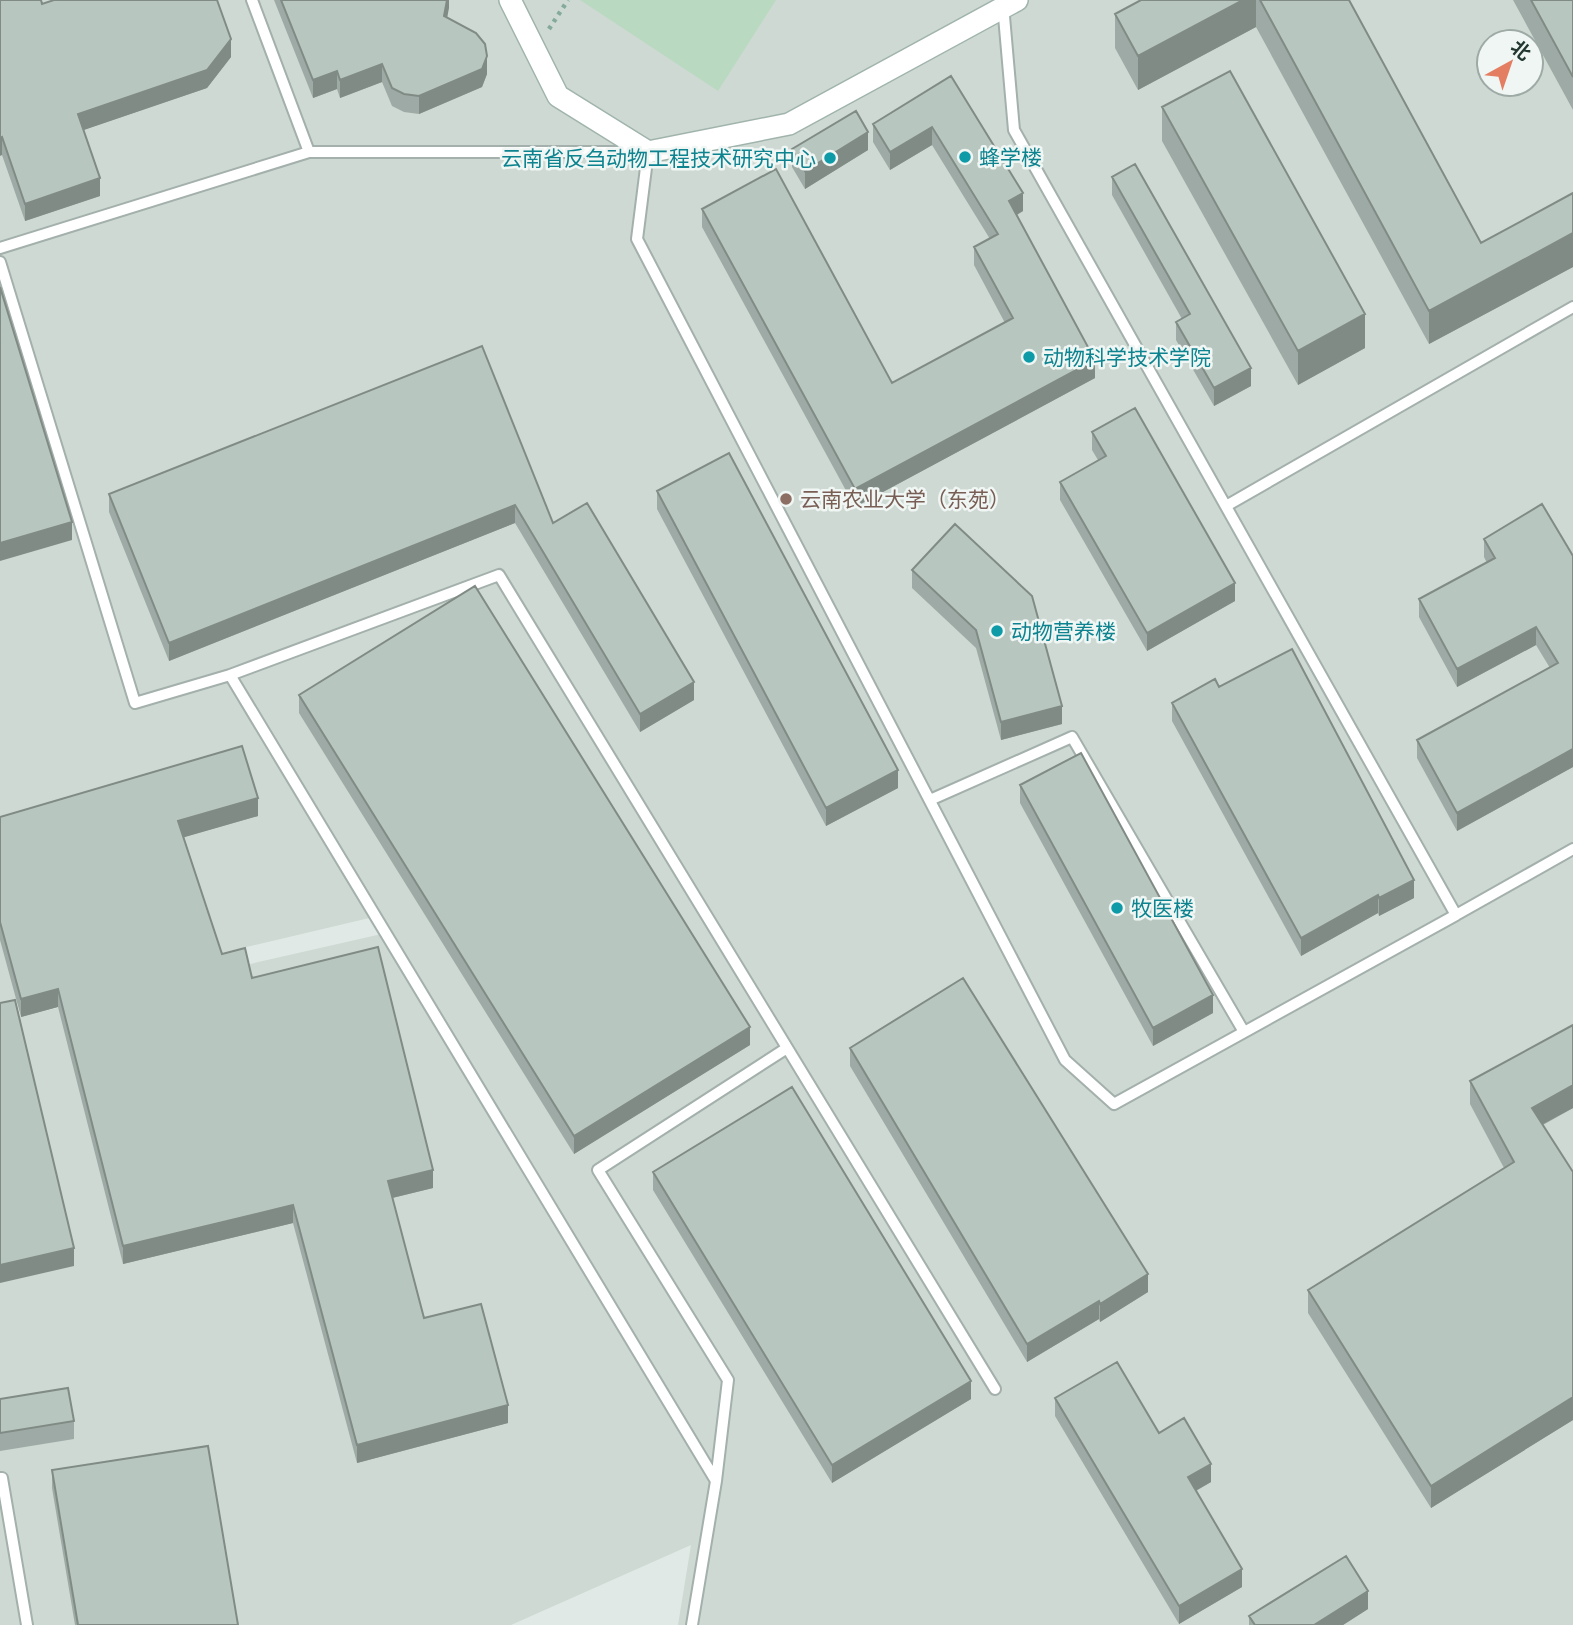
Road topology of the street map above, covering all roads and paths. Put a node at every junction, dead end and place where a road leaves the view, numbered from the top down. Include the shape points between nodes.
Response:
1 (252, 0) edge
2 (510, 0) edge
3 (1007, 2) edge
4 (309, 152) junction
5 (648, 152) junction
6 (0, 248) edge
7 (0, 262) edge
8 (1573, 307) edge
9 (1226, 506) junction
10 (230, 675) junction
11 (930, 800) junction
12 (1573, 849) edge
13 (1456, 915) junction
14 (1244, 1032) junction
15 (787, 1048) junction
16 (995, 1389) dead end
17 (0, 1478) edge
18 (716, 1481) junction
19 (27, 1625) edge
20 (692, 1625) edge

1 - 4 lane
2 - 5 street via 558,96
3 - 5 street via 789,124
3 - 9 lane via 1014,130
4 - 5 lane
4 - 6 lane
5 - 11 lane via 637,239
7 - 10 lane via 135,704
8 - 9 lane
9 - 13 lane
10 - 15 lane via 499,575
10 - 18 lane
11 - 14 lane via 1072,737
11 - 14 lane via 1065,1060 1114,1104
12 - 13 lane
13 - 14 lane
15 - 16 lane
15 - 18 lane via 598,1170 728,1380
17 - 19 lane
18 - 20 lane

